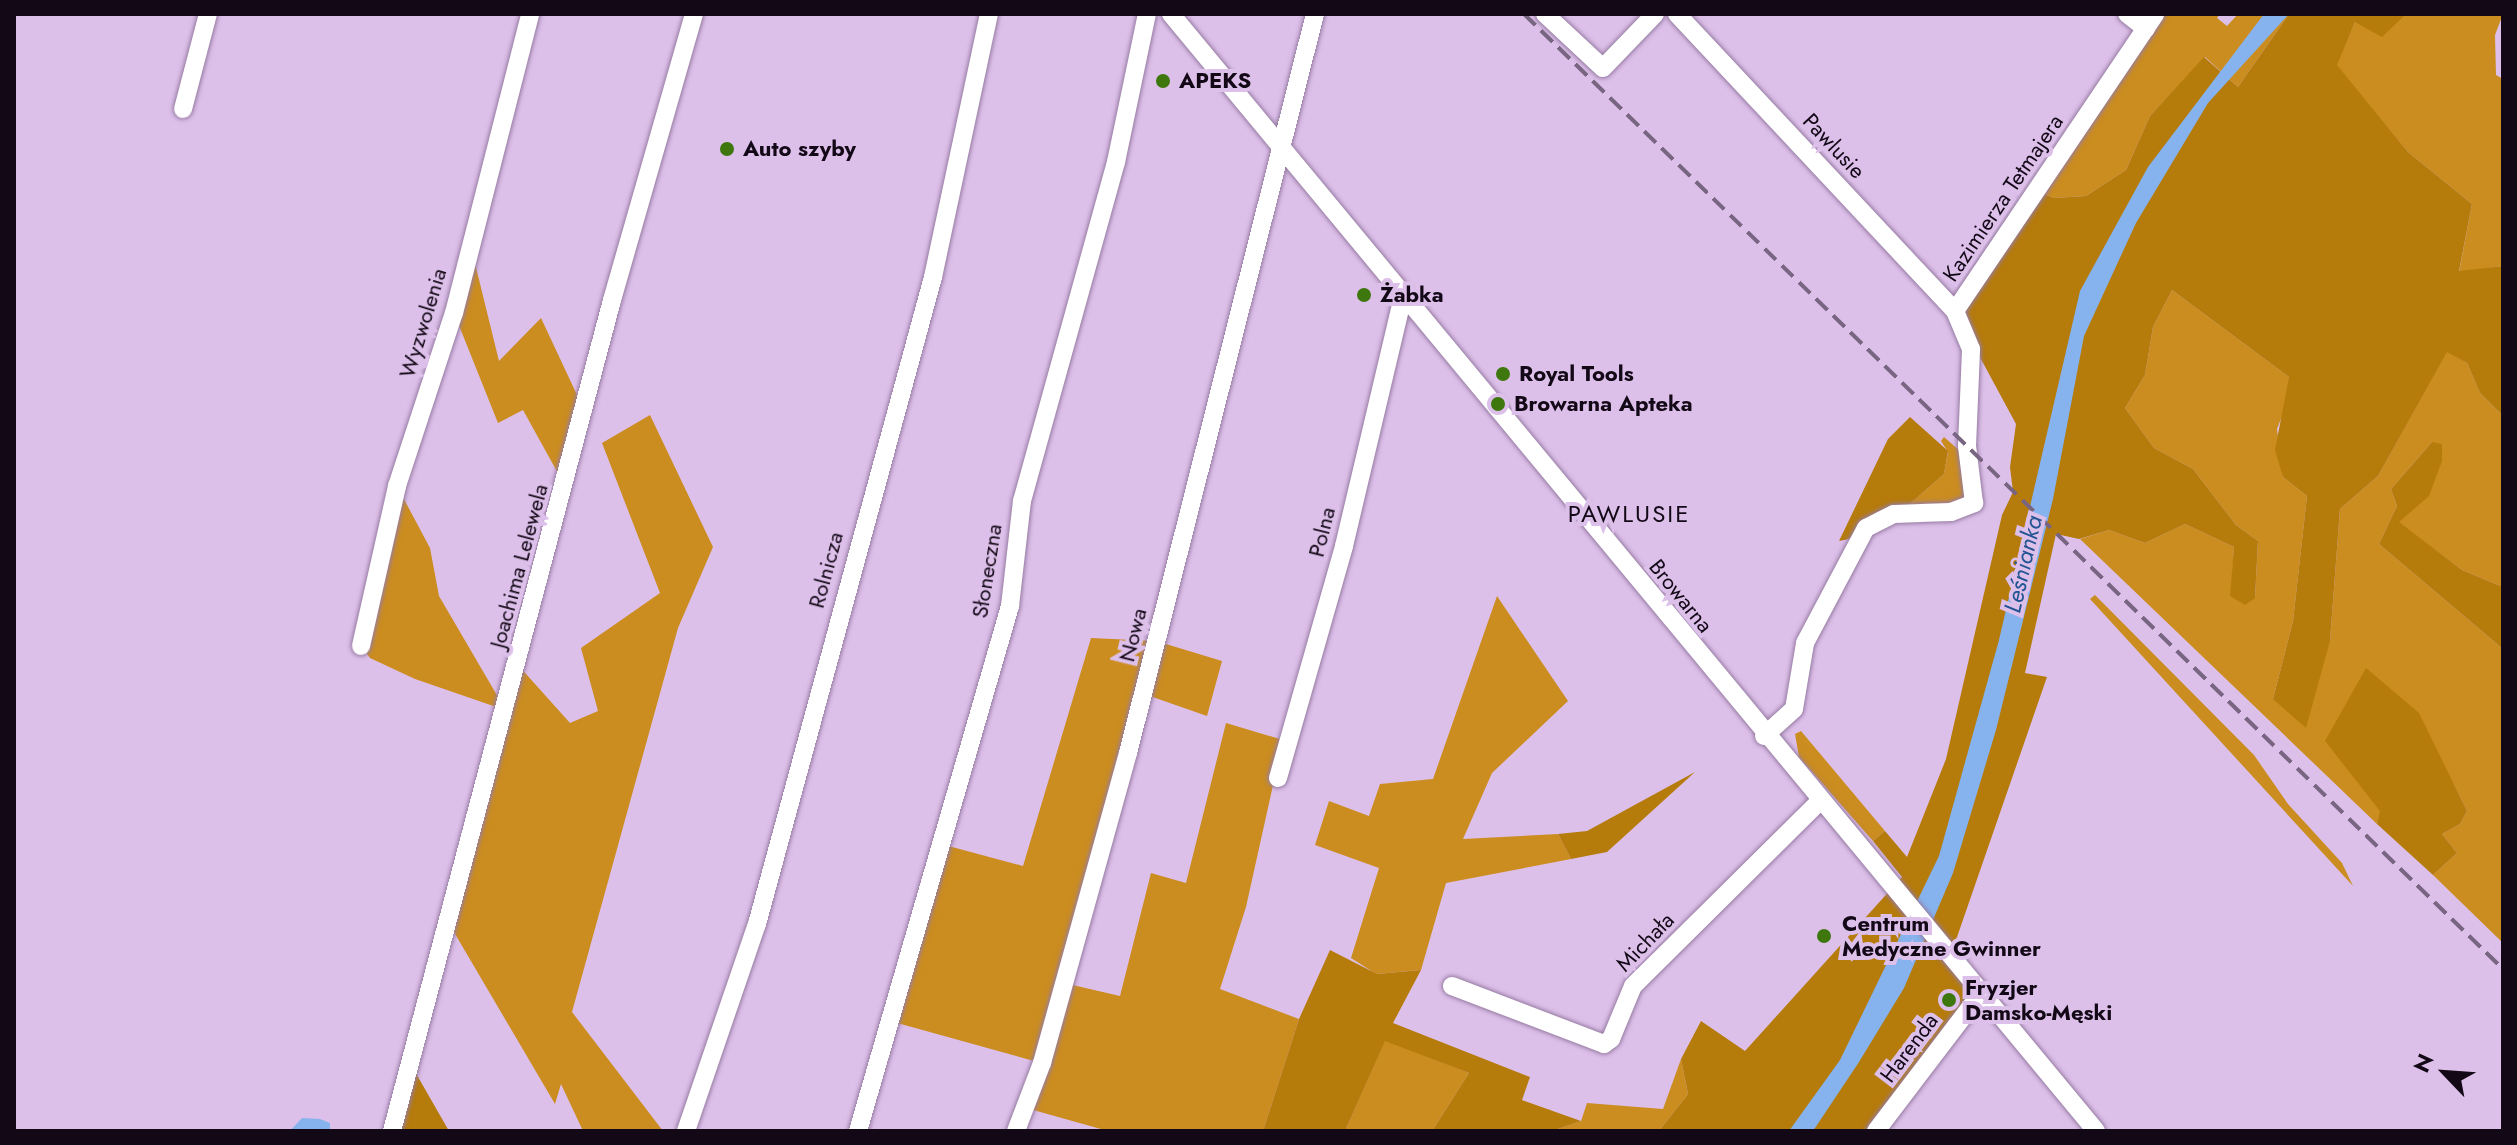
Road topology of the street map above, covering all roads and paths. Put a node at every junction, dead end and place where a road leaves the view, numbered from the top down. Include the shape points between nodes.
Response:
1 (208, 14) edge
2 (530, 14) edge
3 (694, 14) edge
4 (989, 14) edge
5 (1147, 14) edge
6 (1171, 14) edge
7 (1315, 14) edge
8 (1545, 14) edge
9 (1655, 14) edge
10 (1677, 14) edge
11 (2127, 14) edge
12 (2151, 22) edge
13 (183, 109) dead end
14 (1280, 147) junction
15 (1403, 297) junction
16 (1955, 311) junction
17 (361, 646) dead end
18 (1764, 736) junction
19 (1278, 778) dead end
20 (1819, 802) junction
21 (1452, 986) dead end
22 (1981, 993) junction
23 (392, 1131) edge
24 (686, 1131) edge
25 (858, 1131) edge
26 (1016, 1131) edge
27 (1876, 1131) edge
28 (2096, 1131) edge

1 - 13 street
2 - 17 street, Wyzwolenia via 454,313 397,486
3 - 23 street, Joachima Lelewela via 612,300
4 - 24 street, Rolnicza via 933,277 757,924
5 - 25 street, Słoneczna via 1116,162 1022,501 1010,606
6 - 14 street, Browarna
7 - 14 street, Nowa
8 - 9 street via 1603,68
10 - 16 street, Pawlusie
11 - 12 street
12 - 16 street, Kazimierza Tetmajera
14 - 15 street, Browarna
14 - 26 street, Nowa via 1128,753 1042,1063
15 - 18 street, Browarna
15 - 19 street, Polna via 1344,546
16 - 18 street, Kazimierza Tetmajera via 1971,349 1967,446 1974,503 1951,512 1894,514 1866,528 1805,643 1794,709
18 - 20 street, Browarna
20 - 21 street, Michała via 1633,986 1611,1039 1604,1044
20 - 22 street, Browarna
22 - 27 street, Harenda
22 - 28 street, Browarna

